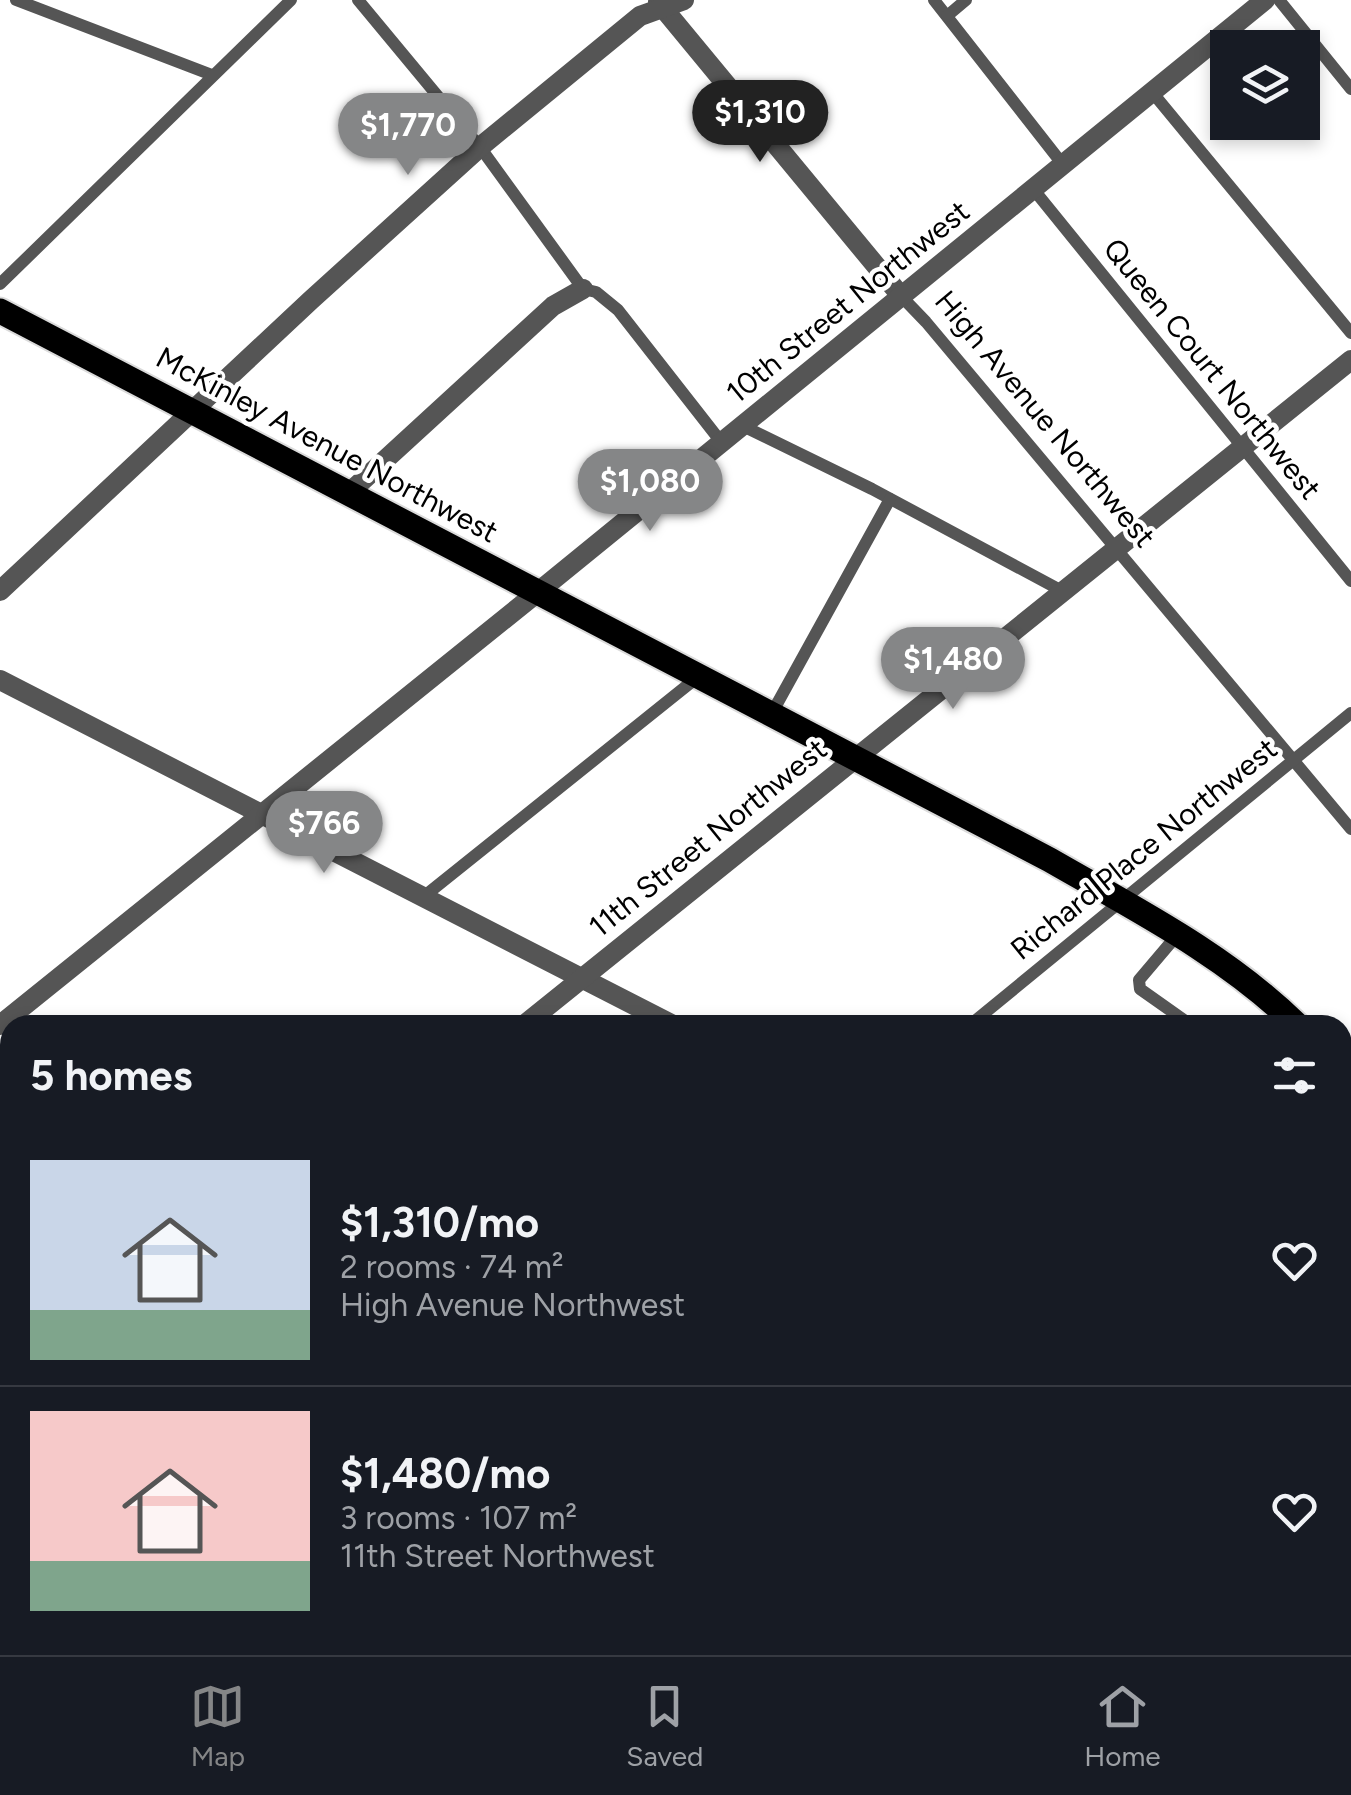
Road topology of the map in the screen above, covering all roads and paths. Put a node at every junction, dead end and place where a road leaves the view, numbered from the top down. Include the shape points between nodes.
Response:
1 (16, 0) edge
2 (291, 0) edge
3 (358, 0) edge
4 (684, 0) edge
5 (934, 0) edge
6 (966, 0) edge
7 (1265, 0) edge
8 (1279, 0) edge
9 (660, 4) edge
10 (947, 16) junction
11 (212, 75) junction
12 (1351, 89) edge
13 (1152, 92) junction
14 (480, 147) junction
15 (1064, 166) junction
16 (1034, 190) junction
17 (0, 284) edge
18 (583, 289) junction
19 (902, 296) junction
20 (0, 312) edge
21 (1351, 332) edge
22 (1351, 360) edge
23 (192, 410) junction
24 (743, 426) junction
25 (722, 443) junction
26 (1243, 447) junction
27 (350, 492) junction
28 (890, 499) junction
29 (1117, 549) junction
30 (1351, 581) edge
31 (0, 590) edge
32 (538, 592) junction
33 (1064, 592) junction
34 (699, 676) junction
35 (0, 680) edge
36 (772, 714) junction
37 (1351, 714) edge
38 (855, 758) junction
39 (1294, 760) junction
40 (260, 816) junction
41 (1351, 829) edge
42 (422, 898) junction
43 (1120, 900) junction
44 (1178, 934) junction
45 (582, 978) junction
46 (11, 1015) edge
47 (536, 1015) edge
48 (653, 1015) edge
49 (982, 1015) edge
50 (1176, 1015) edge
51 (1281, 1015) edge

1 - 11 lane
2 - 11 lane
3 - 14 lane
4 - 9 street
5 - 10 lane
6 - 10 lane
7 - 13 street, 10th Street Northwest
8 - 12 lane
9 - 14 street
9 - 19 street, High Avenue Northwest
10 - 15 lane
11 - 17 lane
13 - 15 street, 10th Street Northwest
13 - 21 lane
14 - 18 lane
14 - 23 street
15 - 16 street, 10th Street Northwest
16 - 19 street, 10th Street Northwest
16 - 26 lane, Queen Court Northwest
18 - 25 lane via 618,310
18 - 27 street via 552,306
19 - 24 street, 10th Street Northwest
19 - 29 lane, High Avenue Northwest
20 - 23 main road, McKinley Avenue Northwest
22 - 26 street, 11th Street Northwest
23 - 27 main road, McKinley Avenue Northwest
23 - 31 street
24 - 25 street, 10th Street Northwest
24 - 28 lane
25 - 32 street, 10th Street Northwest
26 - 29 street, 11th Street Northwest
26 - 30 lane, Queen Court Northwest
27 - 32 main road, McKinley Avenue Northwest
28 - 33 lane
28 - 36 lane
29 - 33 street, 11th Street Northwest
29 - 39 lane, High Avenue Northwest
32 - 34 main road, McKinley Avenue Northwest
32 - 40 street, 10th Street Northwest
33 - 38 street, 11th Street Northwest
34 - 36 main road, McKinley Avenue Northwest
34 - 42 lane
35 - 40 street
36 - 38 main road, McKinley Avenue Northwest
37 - 39 lane, Richard Place Northwest
38 - 43 main road, McKinley Avenue Northwest
38 - 45 street, 11th Street Northwest
39 - 41 lane, High Avenue Northwest
39 - 43 lane, Richard Place Northwest
40 - 42 street
40 - 46 street, 10th Street Northwest
42 - 45 street
43 - 44 main road, McKinley Avenue Northwest
43 - 49 lane, Richard Place Northwest
44 - 50 lane via 1139,980 1140,989
44 - 51 main road, McKinley Avenue Northwest
45 - 47 street, 11th Street Northwest
45 - 48 street

